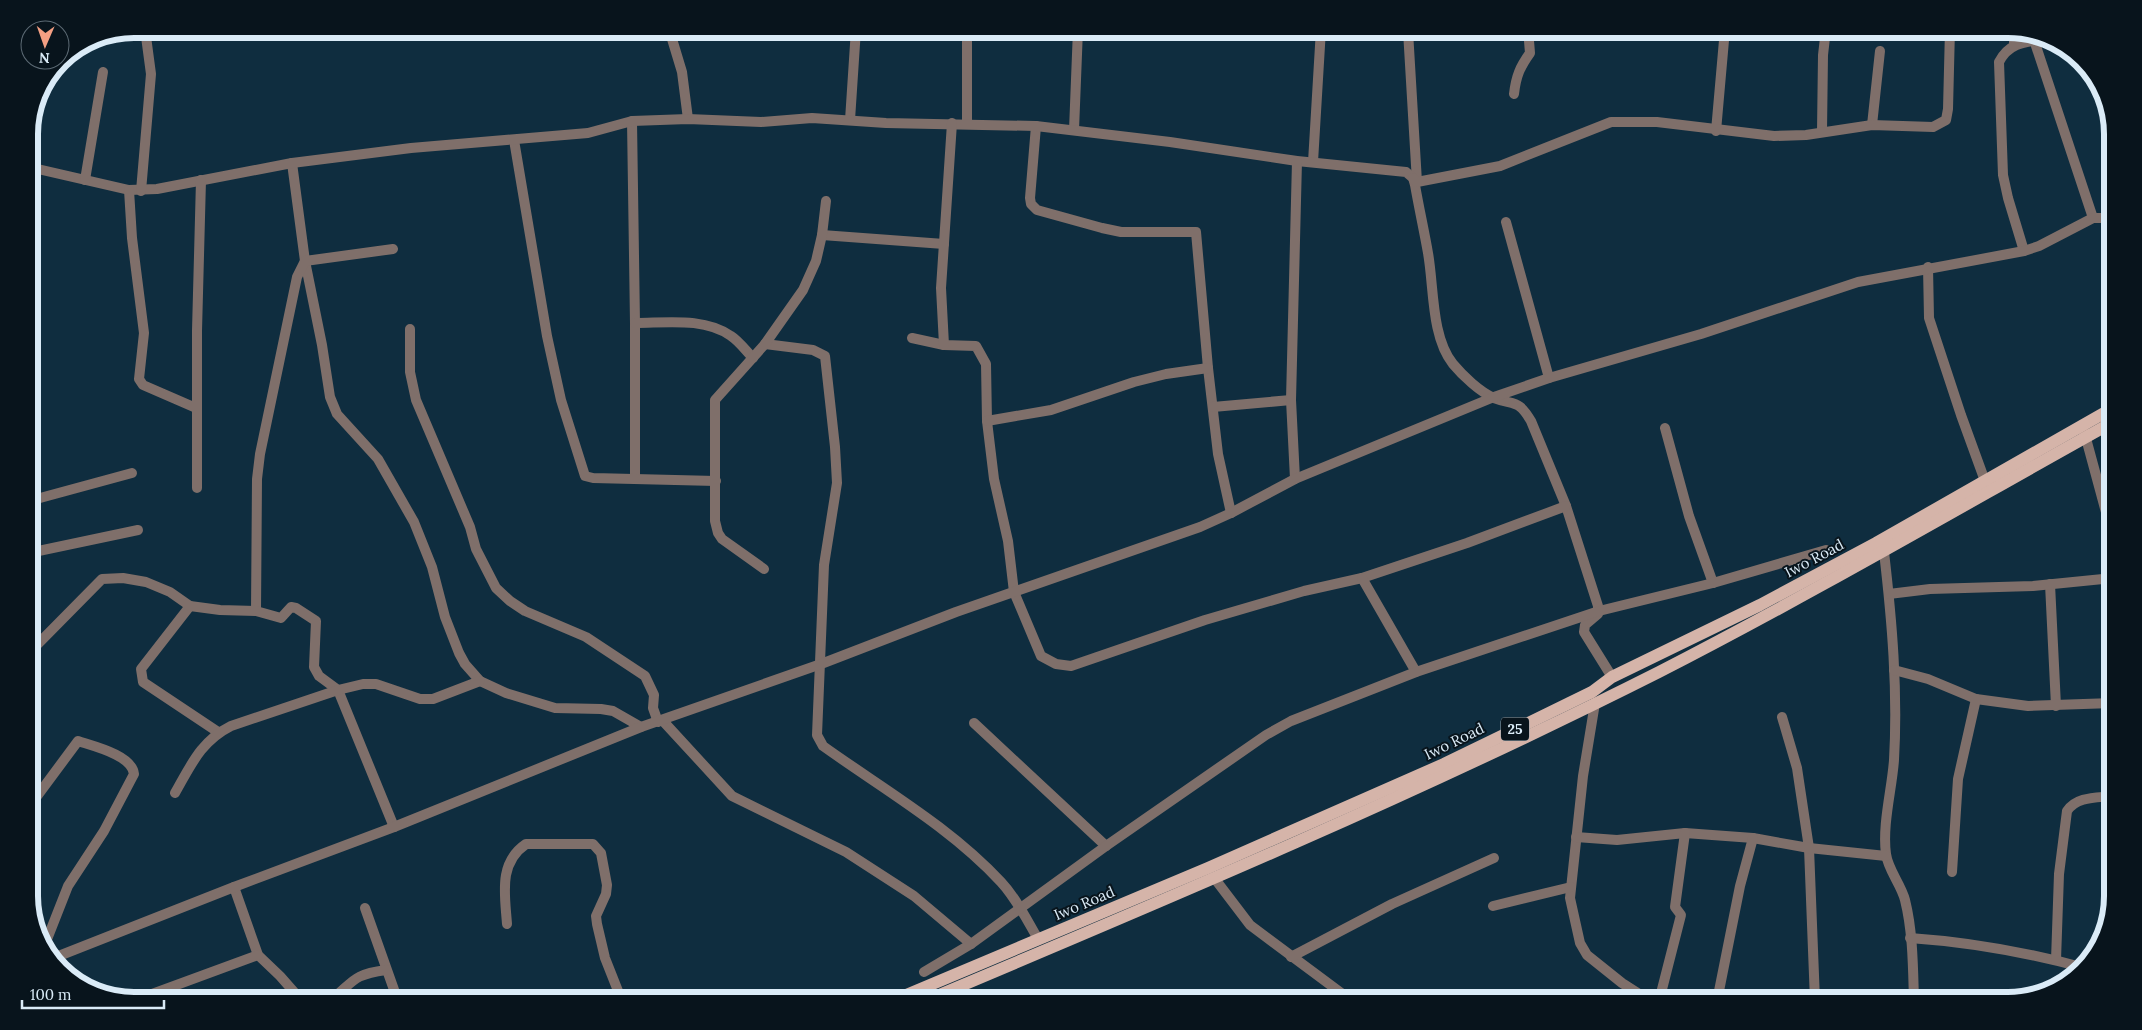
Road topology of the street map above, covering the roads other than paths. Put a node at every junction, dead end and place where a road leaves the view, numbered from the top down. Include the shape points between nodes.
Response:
1 (147, 38) edge
2 (672, 38) edge
3 (855, 38) edge
4 (966, 38) edge
5 (1078, 38) edge
6 (1320, 38) edge
7 (1408, 38) edge
8 (1529, 38) edge
9 (1724, 38) edge
10 (1825, 38) edge
11 (1950, 38) edge
12 (2014, 38) edge
13 (2032, 40) edge
14 (2034, 41) edge
15 (2014, 44) junction
16 (1880, 50) dead end
17 (103, 72) dead end
18 (1514, 94) dead end
19 (688, 119) junction
20 (850, 120) junction
21 (632, 122) junction
22 (952, 123) junction
23 (967, 124) junction
24 (1872, 125) junction
25 (1036, 126) junction
26 (1074, 130) junction
27 (1716, 131) junction
28 (1822, 131) junction
29 (514, 140) junction
30 (1297, 161) junction
31 (1313, 162) junction
32 (292, 163) junction
33 (38, 169) edge
34 (85, 180) junction
35 (202, 180) junction
36 (1415, 180) junction
37 (129, 190) junction
38 (140, 191) junction
39 (826, 201) dead end
40 (2093, 218) junction
41 (2104, 218) edge
42 (1506, 222) dead end
43 (822, 235) junction
44 (944, 244) junction
45 (393, 249) dead end
46 (2024, 251) junction
47 (305, 261) junction
48 (1928, 267) junction
49 (635, 323) junction
50 (410, 328) dead end
51 (912, 338) dead end
52 (765, 344) junction
53 (944, 345) junction
54 (752, 358) junction
55 (1208, 368) junction
56 (1549, 378) junction
57 (1494, 398) junction
58 (1291, 400) junction
59 (1213, 407) junction
60 (196, 408) junction
61 (2104, 415) edge
62 (988, 421) junction
63 (2104, 425) edge
64 (1664, 428) dead end
65 (2084, 431) junction
66 (132, 473) dead end
67 (635, 479) junction
68 (1295, 479) junction
69 (716, 481) junction
70 (1985, 481) junction
71 (196, 488) dead end
72 (38, 498) edge
73 (2104, 505) edge
74 (1566, 506) junction
75 (1230, 513) junction
76 (138, 530) dead end
77 (1826, 550) dead end
78 (38, 551) edge
79 (1884, 552) junction
80 (764, 569) dead end
81 (1362, 578) junction
82 (2104, 579) edge
83 (1713, 583) junction
84 (2050, 584) junction
85 (1014, 592) junction
86 (1889, 594) junction
87 (190, 606) junction
88 (256, 611) junction
89 (1599, 611) junction
90 (38, 644) edge
91 (821, 664) junction
92 (1894, 670) junction
93 (1416, 672) junction
94 (1612, 677) junction
95 (480, 681) junction
96 (338, 690) junction
97 (1976, 699) junction
98 (1595, 703) junction
99 (2104, 703) edge
100 (2056, 706) junction
101 (1782, 717) dead end
102 (660, 722) junction
103 (974, 722) dead end
104 (641, 727) junction
105 (218, 732) junction
106 (1447, 768) junction
107 (175, 793) dead end
108 (38, 794) edge
109 (2104, 797) edge
110 (394, 827) junction
111 (1686, 833) junction
112 (1576, 837) junction
113 (1753, 838) junction
114 (1106, 846) junction
115 (1809, 848) junction
116 (1886, 856) junction
117 (1494, 858) dead end
118 (1952, 872) dead end
119 (1215, 879) junction
120 (234, 887) junction
121 (1571, 887) junction
122 (1493, 906) dead end
123 (365, 908) dead end
124 (1021, 909) junction
125 (507, 924) dead end
126 (1910, 938) junction
127 (47, 939) edge
128 (1038, 939) junction
129 (971, 944) junction
130 (258, 955) junction
131 (58, 956) edge
132 (1291, 957) junction
133 (2056, 960) junction
134 (2076, 965) edge
135 (386, 970) junction
136 (924, 972) dead end
137 (157, 992) edge
138 (294, 992) edge
139 (340, 992) edge
140 (395, 992) edge
141 (618, 992) edge
142 (913, 992) edge
143 (946, 992) edge
144 (1340, 992) edge
145 (1636, 992) edge
146 (1661, 992) edge
147 (1719, 992) edge
148 (1814, 992) edge
149 (1913, 992) edge

1 - 38 street via 151,74
2 - 19 street via 682,72
3 - 20 street
4 - 23 street
5 - 26 street
6 - 31 street
7 - 36 street
8 - 18 street via 1530,53 1519,68
9 - 27 street
10 - 28 street
11 - 24 street via 1946,120 1933,127
12 - 15 street
13 - 15 street
14 - 40 street
15 - 46 street via 1998,62 1998,83 2003,175
16 - 24 street
17 - 34 street
19 - 20 street via 733,122 800,118
19 - 21 street
20 - 22 street
21 - 29 street via 588,133
21 - 49 street
22 - 23 street
22 - 44 street
23 - 25 street
24 - 28 street
25 - 26 street
25 - 55 street via 1030,198 1037,210 1121,232 1196,232
26 - 30 street
27 - 28 street via 1774,136
27 - 36 street via 1657,122 1612,122 1500,166
29 - 32 street via 411,148
29 - 67 street via 547,336 581,470 584,476 593,478
30 - 31 street
30 - 58 street
31 - 36 street via 1402,171
32 - 35 street
32 - 47 street
33 - 34 street
34 - 37 street
35 - 38 street
35 - 60 street
36 - 57 street via 1444,351 1471,382
37 - 38 street
37 - 60 street via 144,333 139,379 143,385
39 - 43 street
40 - 41 street
40 - 46 street
42 - 56 street
43 - 44 street
43 - 52 street via 816,261 803,290
44 - 53 street via 941,288
45 - 47 street
46 - 48 street
47 - 88 street via 297,277 287,318 260,454
47 - 95 street via 330,397 337,414 378,459 414,522 459,653
48 - 56 street via 1858,282 1701,334
48 - 70 street via 1929,318
49 - 54 street via 688,322 707,326 730,335
49 - 67 street
50 - 102 street via 410,372 416,400 470,527 476,549 496,588 525,611 586,637 645,676 654,695 653,708
51 - 53 street
52 - 54 street
52 - 91 street via 813,350 825,356 837,483 824,565
53 - 62 street via 976,346 982,355 986,364
54 - 69 street via 714,400
55 - 59 street
55 - 62 street via 1134,382 1051,410
56 - 57 street
57 - 68 street
57 - 74 street via 1516,403 1524,409
58 - 59 street
58 - 68 street
59 - 75 street via 1218,454
60 - 71 street
61 - 65 main road, Iwo Road / 25
62 - 85 street via 994,479 1008,541
63 - 65 main road, Iwo Road
64 - 83 street via 1689,516
65 - 70 main road, Iwo Road / 25
65 - 73 street
65 - 79 main road, Iwo Road
66 - 72 street
67 - 69 street
68 - 75 street
69 - 80 street via 718,534
70 - 94 main road, Iwo Road / 25 via 1760,605
74 - 81 street
74 - 89 street
75 - 85 street via 1200,527
76 - 78 street
77 - 83 street
79 - 86 street
79 - 98 main road, Iwo Road
81 - 85 street via 1205,620 1071,666 1056,664 1041,656
81 - 93 street
82 - 84 street
83 - 89 street
84 - 86 street
84 - 100 street
85 - 91 street
86 - 92 street
87 - 88 street
87 - 90 street via 170,592 146,582 102,579
87 - 105 street via 141,669 141,676 144,682
88 - 96 street via 281,618 291,607 312,617 316,621 314,667 319,676
89 - 93 street
89 - 94 street via 1584,625 1584,632
91 - 102 street
91 - 124 street via 817,735 823,746 964,847 1002,883
92 - 97 street via 1928,679
92 - 116 street via 1894,760
93 - 114 street via 1291,721 1266,735
94 - 106 main road, Iwo Road / 25 via 1592,692
95 - 96 street via 433,699 420,699 376,684
95 - 104 street via 555,708 613,711
96 - 105 street
96 - 110 street
97 - 100 street
97 - 118 street via 1957,788
98 - 106 main road, Iwo Road
98 - 112 street
99 - 100 street
101 - 115 street via 1797,768
102 - 104 street
102 - 129 street via 732,796 846,852 914,896
103 - 114 street
104 - 110 street
105 - 107 street via 201,750
106 - 119 main road, Iwo Road
106 - 128 main road, Iwo Road / 25
108 - 127 street via 78,741 98,747 133,768 134,774 104,831 68,886
109 - 133 street via 2080,800 2067,811 2059,874
110 - 120 street
111 - 112 street via 1617,840
111 - 113 street
111 - 146 street via 1675,907 1681,915
112 - 121 street
113 - 115 street
113 - 147 street
114 - 124 street
115 - 116 street
115 - 148 street
116 - 126 street via 1902,890
117 - 132 street via 1392,904
119 - 132 street via 1250,925
119 - 143 main road, Iwo Road
120 - 130 street
120 - 131 street
121 - 122 street
121 - 145 street via 1570,898 1580,943 1587,955
123 - 135 street
124 - 128 street
124 - 129 street
125 - 141 street via 504,877 518,850 526,844 593,844 601,853 607,886 596,916 604,958
126 - 133 street via 1961,941
126 - 149 street
128 - 142 main road, Iwo Road / 25
129 - 136 street
130 - 137 street
130 - 138 street
132 - 144 street
133 - 134 street
135 - 139 street via 364,973
135 - 140 street

